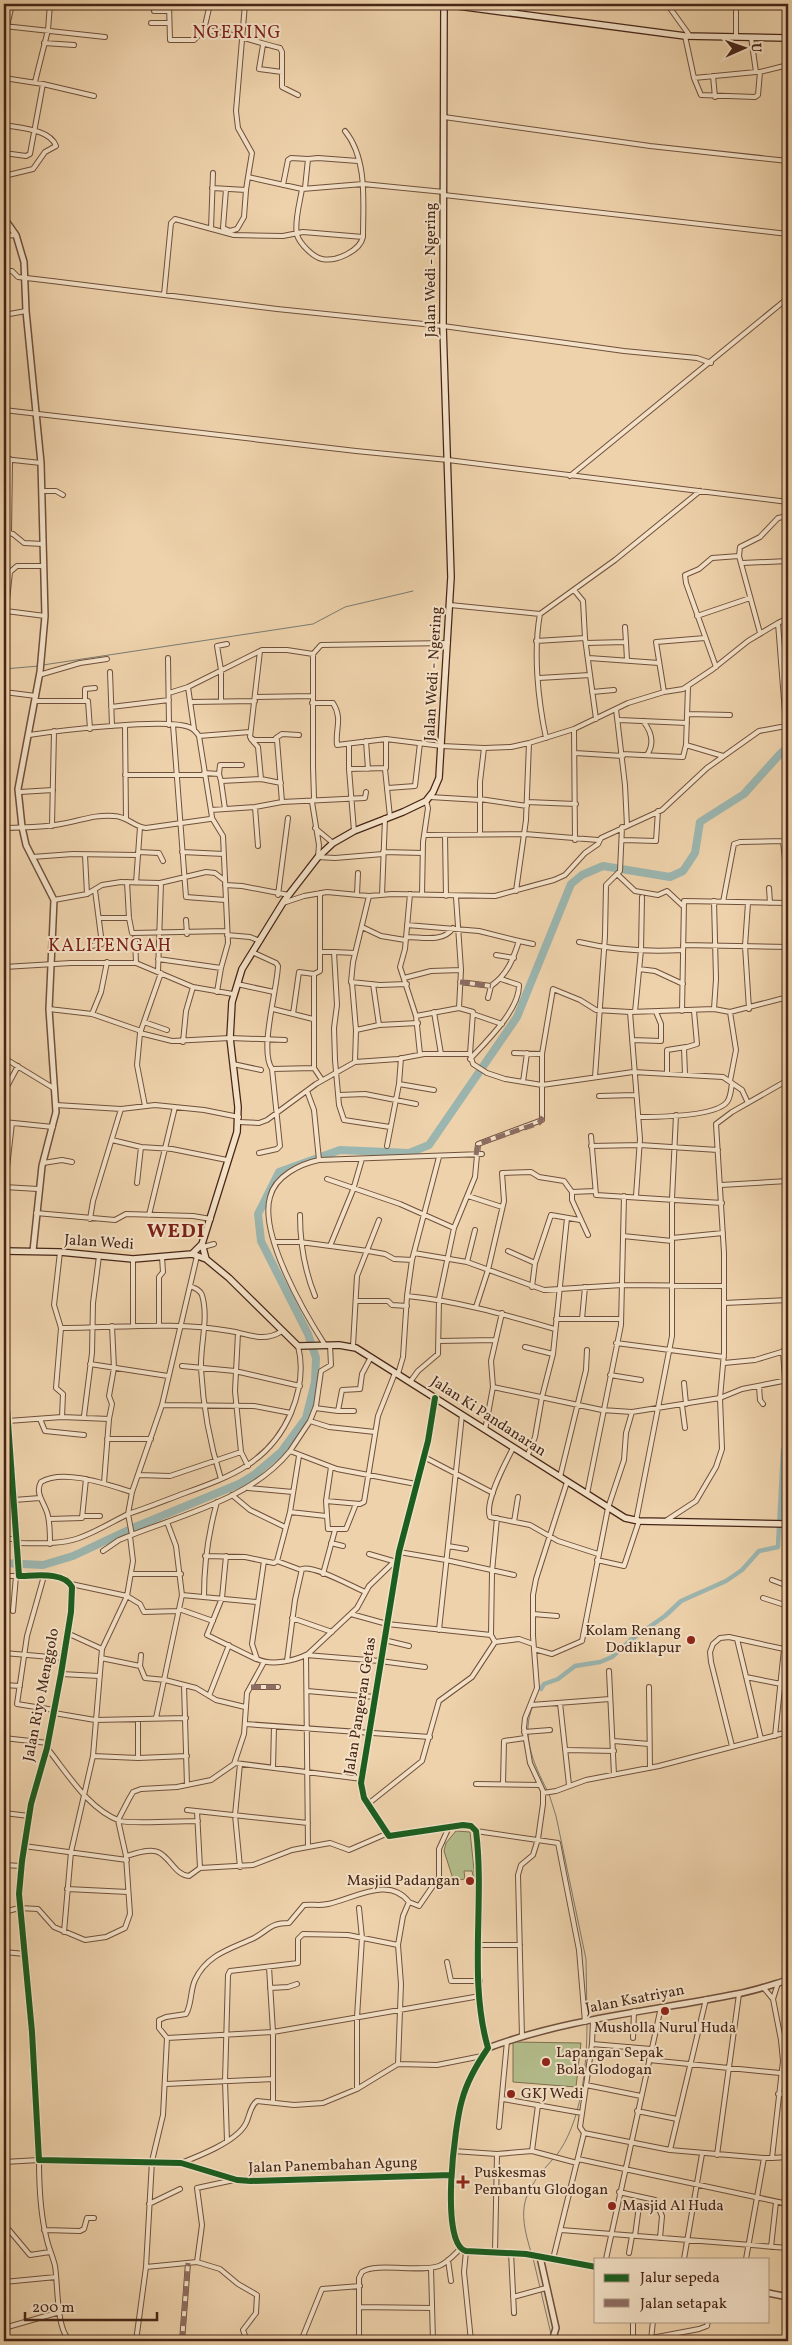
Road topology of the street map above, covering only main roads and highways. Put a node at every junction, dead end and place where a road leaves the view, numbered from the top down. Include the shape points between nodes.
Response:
1 (443, 4) edge
2 (788, 38) edge
3 (202, 1245) junction
4 (4, 1251) edge
5 (194, 1255) junction
6 (206, 1259) junction
7 (787, 1524) edge

1 - 2 main road via 688,36
1 - 3 main road, Jalan Wedi - Ngering via 444,326 451,577 439,778 428,799 333,843 286,899 252,952 234,994 230,1038 239,1119
3 - 5 main road
3 - 6 main road
4 - 5 main road, Jalan Wedi via 133,1259
5 - 6 main road
6 - 7 main road, Jalan Ki Pandanaran via 300,1346 353,1346 625,1518 637,1521

